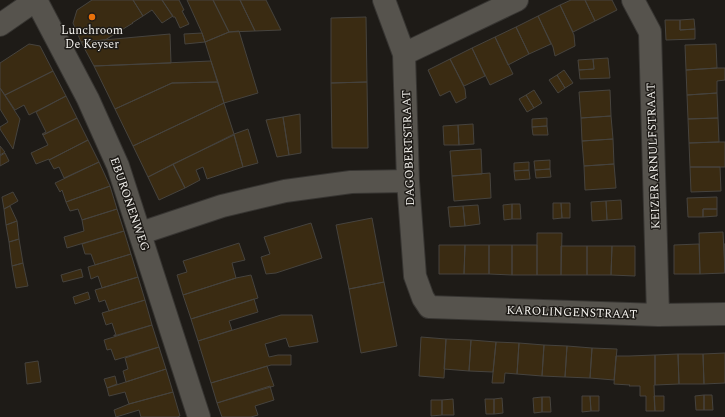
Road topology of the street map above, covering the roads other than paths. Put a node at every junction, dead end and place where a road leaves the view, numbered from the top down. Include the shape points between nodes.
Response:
1 (36, 0) edge
2 (384, 0) edge
3 (517, 0) edge
4 (633, 0) edge
5 (0, 24) edge
6 (404, 54) junction
7 (408, 181) junction
8 (141, 233) junction
9 (423, 298) joint
10 (725, 314) edge
11 (658, 315) junction
12 (199, 417) edge

1 - 5 street
1 - 8 street, EBURONENWEG via 88,99 118,166
2 - 6 street, DAGOBERTSTRAAT
3 - 6 street
4 - 11 street, KEIZER ARNULFSTRAAT via 650,32
6 - 7 street, DAGOBERTSTRAAT
7 - 8 street via 350,182 285,191 222,206
7 - 9 street, DAGOBERTSTRAAT via 415,276
8 - 12 street, EBURONENWEG
9 - 11 street, KAROLINGENSTRAAT via 429,307
10 - 11 street, KAROLINGENSTRAAT

